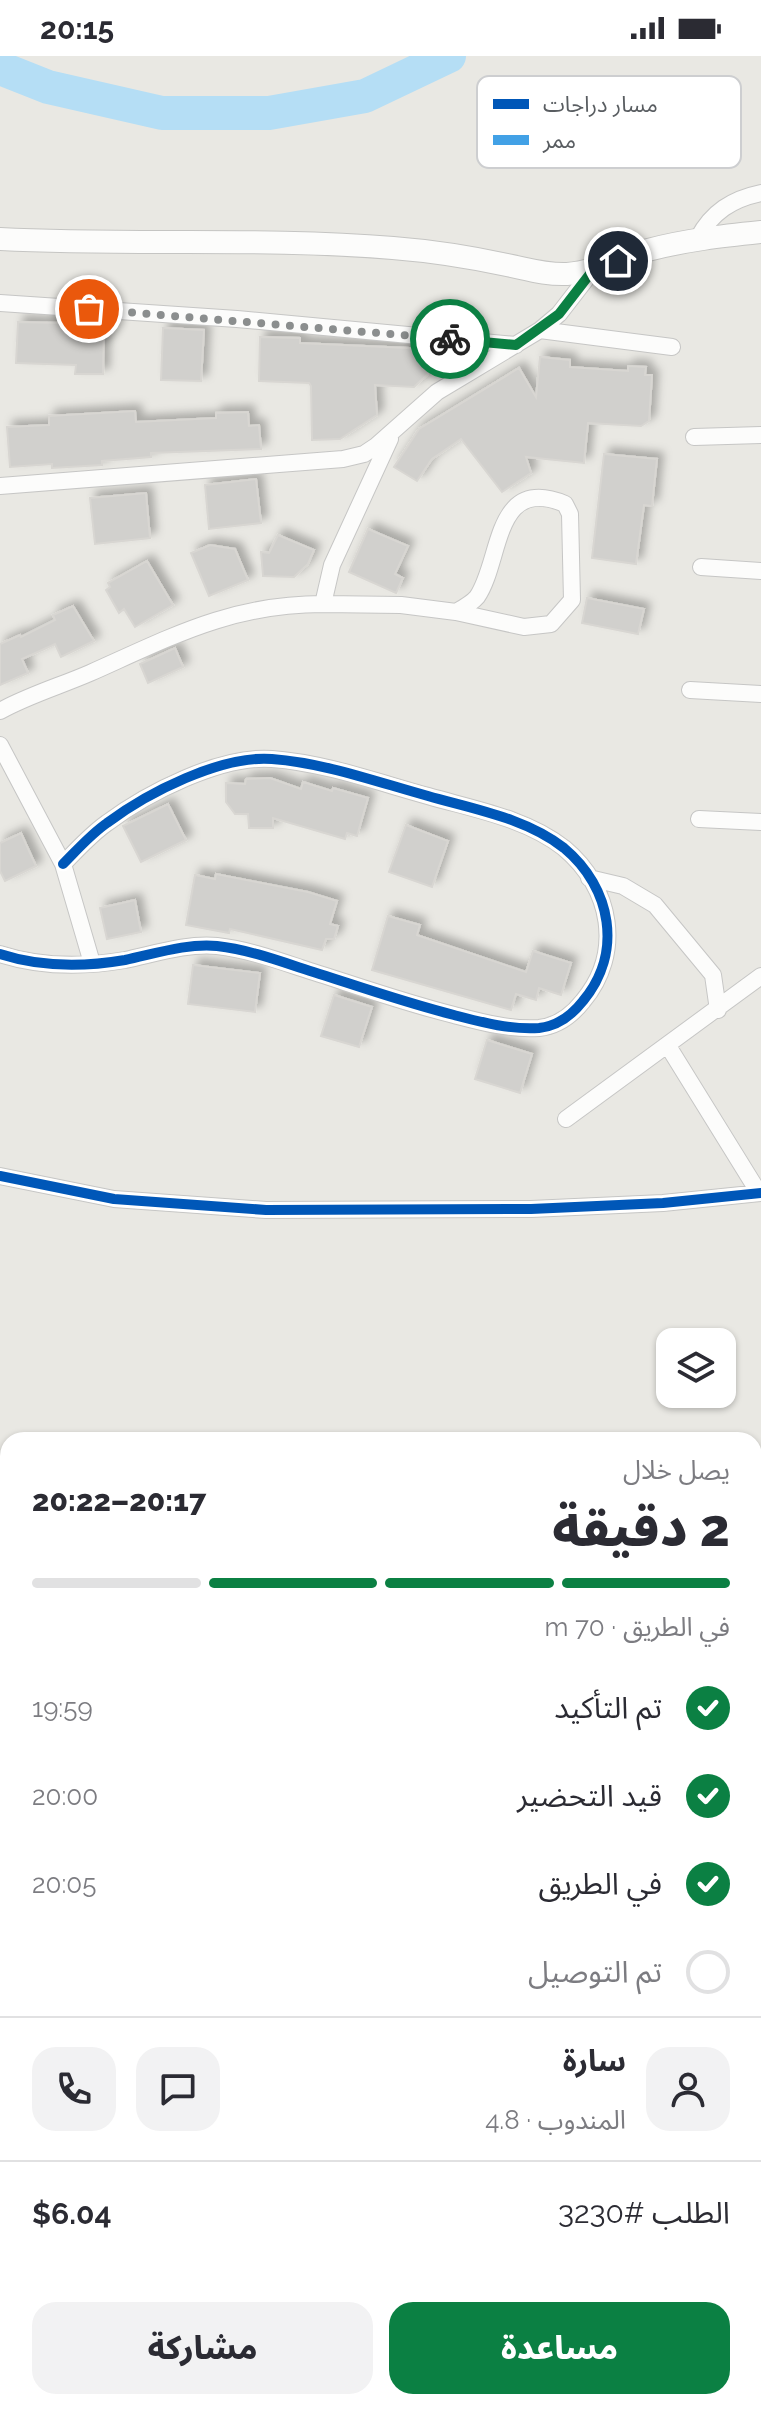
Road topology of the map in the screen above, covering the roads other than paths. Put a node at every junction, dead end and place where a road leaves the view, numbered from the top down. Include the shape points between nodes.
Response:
1 (761, 193) edge
2 (761, 232) edge
3 (698, 238) junction
4 (0, 239) edge
5 (593, 270) junction
6 (0, 303) edge
7 (540, 330) junction
8 (516, 345) junction
9 (672, 347) dead end
10 (394, 430) junction
11 (761, 435) edge
12 (694, 437) dead end
13 (0, 486) edge
14 (701, 567) dead end
15 (761, 571) edge
16 (323, 604) junction
17 (456, 612) junction
18 (690, 690) dead end
19 (761, 694) edge
20 (0, 711) edge
21 (0, 745) edge
22 (699, 819) dead end
23 (761, 822) edge
24 (63, 864) junction
25 (589, 878) junction
26 (0, 954) edge
27 (92, 963) junction
28 (761, 976) edge
29 (718, 1010) junction
30 (668, 1046) junction
31 (566, 1119) dead end
32 (2, 1175) edge
33 (760, 1193) edge

1 - 3 street via 710,217
2 - 3 main road
3 - 5 main road
4 - 5 main road via 393,248 537,273
5 - 7 street
6 - 8 street
7 - 8 street
7 - 9 street
8 - 10 street via 437,392
10 - 13 street via 364,454 343,459
10 - 16 street via 332,565
11 - 12 street
14 - 15 street
16 - 17 street
16 - 20 street via 255,609 207,623
17 - 17 street via 524,627 551,624 572,600 570,514 565,504 552,498 524,501 505,519 476,599
18 - 19 street
21 - 24 street
22 - 23 street
24 - 25 street via 106,823 154,794 205,771 270,758 329,768 521,823 564,849
24 - 27 street
25 - 27 street via 604,906 609,946 596,985 570,1017 541,1028 482,1023 216,946
25 - 29 street via 623,886 655,905 713,975
26 - 27 street via 29,964
28 - 29 street
29 - 30 street
30 - 31 street
30 - 33 street
32 - 33 street via 114,1199 266,1210 531,1209

